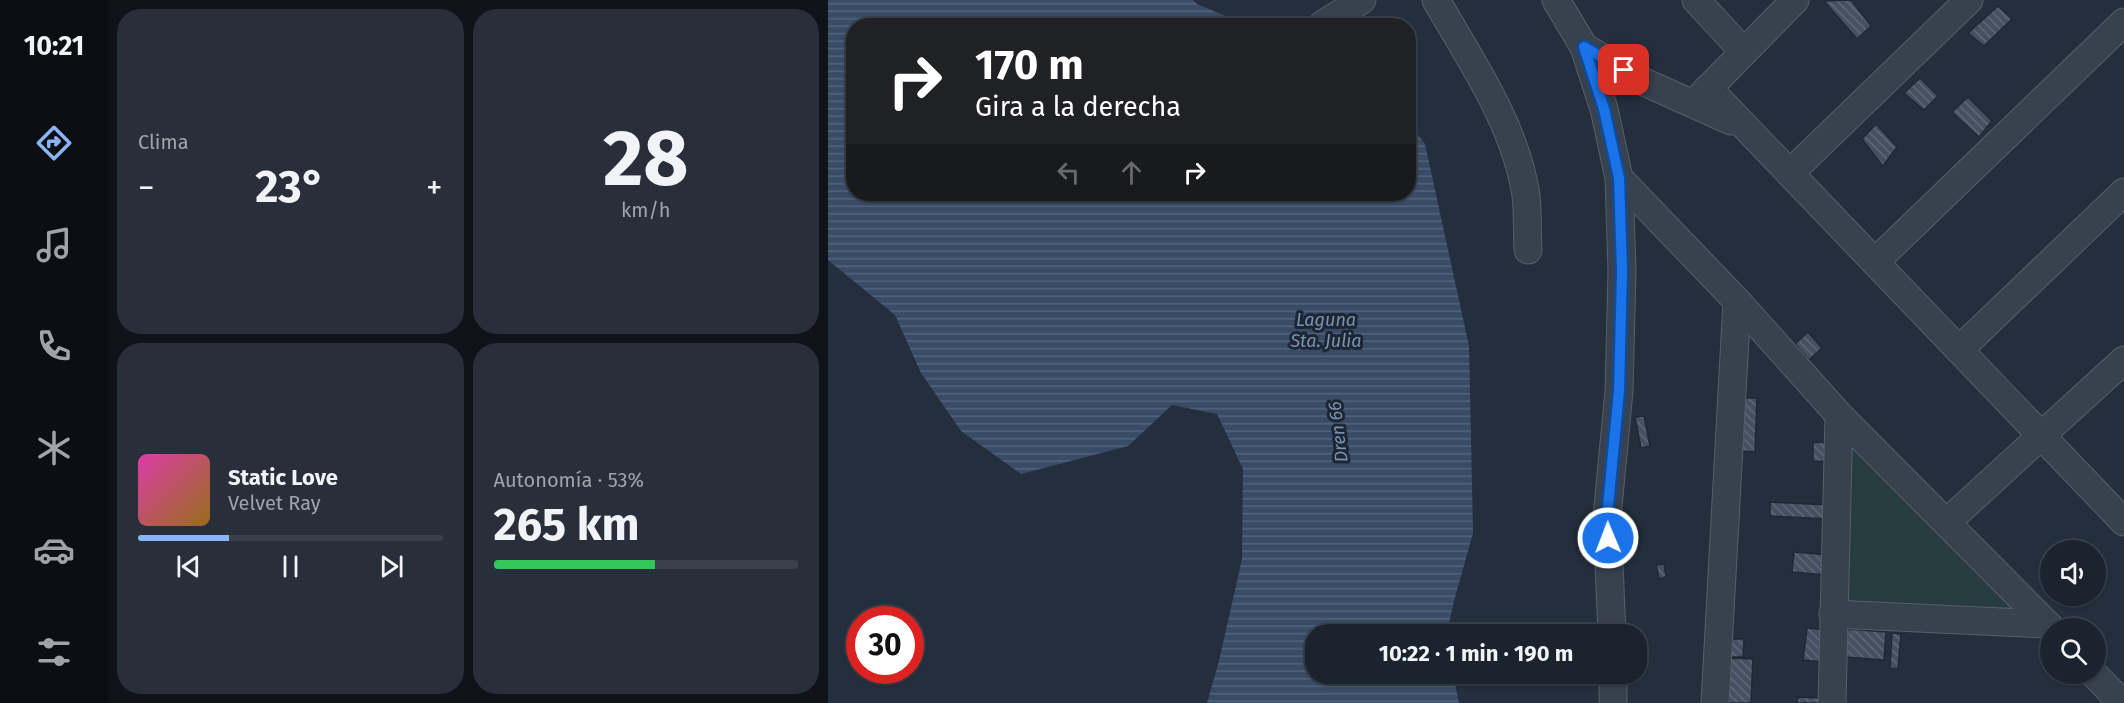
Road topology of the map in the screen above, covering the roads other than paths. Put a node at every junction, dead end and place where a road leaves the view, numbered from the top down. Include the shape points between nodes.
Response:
1 (1362, 0) edge
2 (1436, 0) edge
3 (1556, 0) edge
4 (1696, 0) edge
5 (1795, 0) edge
6 (1969, 0) edge
7 (1333, 18) edge
8 (2124, 22) edge
9 (1584, 47) junction
10 (1743, 51) junction
11 (1700, 96) junction
12 (1790, 173) junction
13 (1619, 178) junction
14 (2124, 192) edge
15 (1528, 250) dead end
16 (1875, 262) junction
17 (1737, 301) junction
18 (1959, 350) junction
19 (2124, 360) edge
20 (1839, 415) junction
21 (2041, 436) junction
22 (1947, 522) junction
23 (2124, 522) edge
24 (1833, 614) junction
25 (2041, 618) edge
26 (1612, 624) edge
27 (2040, 626) edge
28 (1613, 684) edge
29 (2104, 684) edge
30 (1614, 703) edge
31 (1715, 703) edge
32 (1832, 703) edge
33 (2122, 703) edge

1 - 7 street
2 - 15 street via 1512,143 1526,197
3 - 9 street
4 - 10 street
5 - 10 street
6 - 12 street
8 - 16 street
9 - 11 street via 1644,82
9 - 13 street via 1604,109
10 - 11 street
11 - 12 street via 1747,128
12 - 16 street
13 - 17 street
13 - 26 street via 1619,391 1607,517
14 - 18 street
16 - 18 street
17 - 20 street
17 - 31 street
18 - 21 street
19 - 21 street
20 - 22 street
20 - 24 street
21 - 22 street
21 - 23 street
22 - 25 street
24 - 27 street
24 - 32 street
28 - 30 street
29 - 33 street

